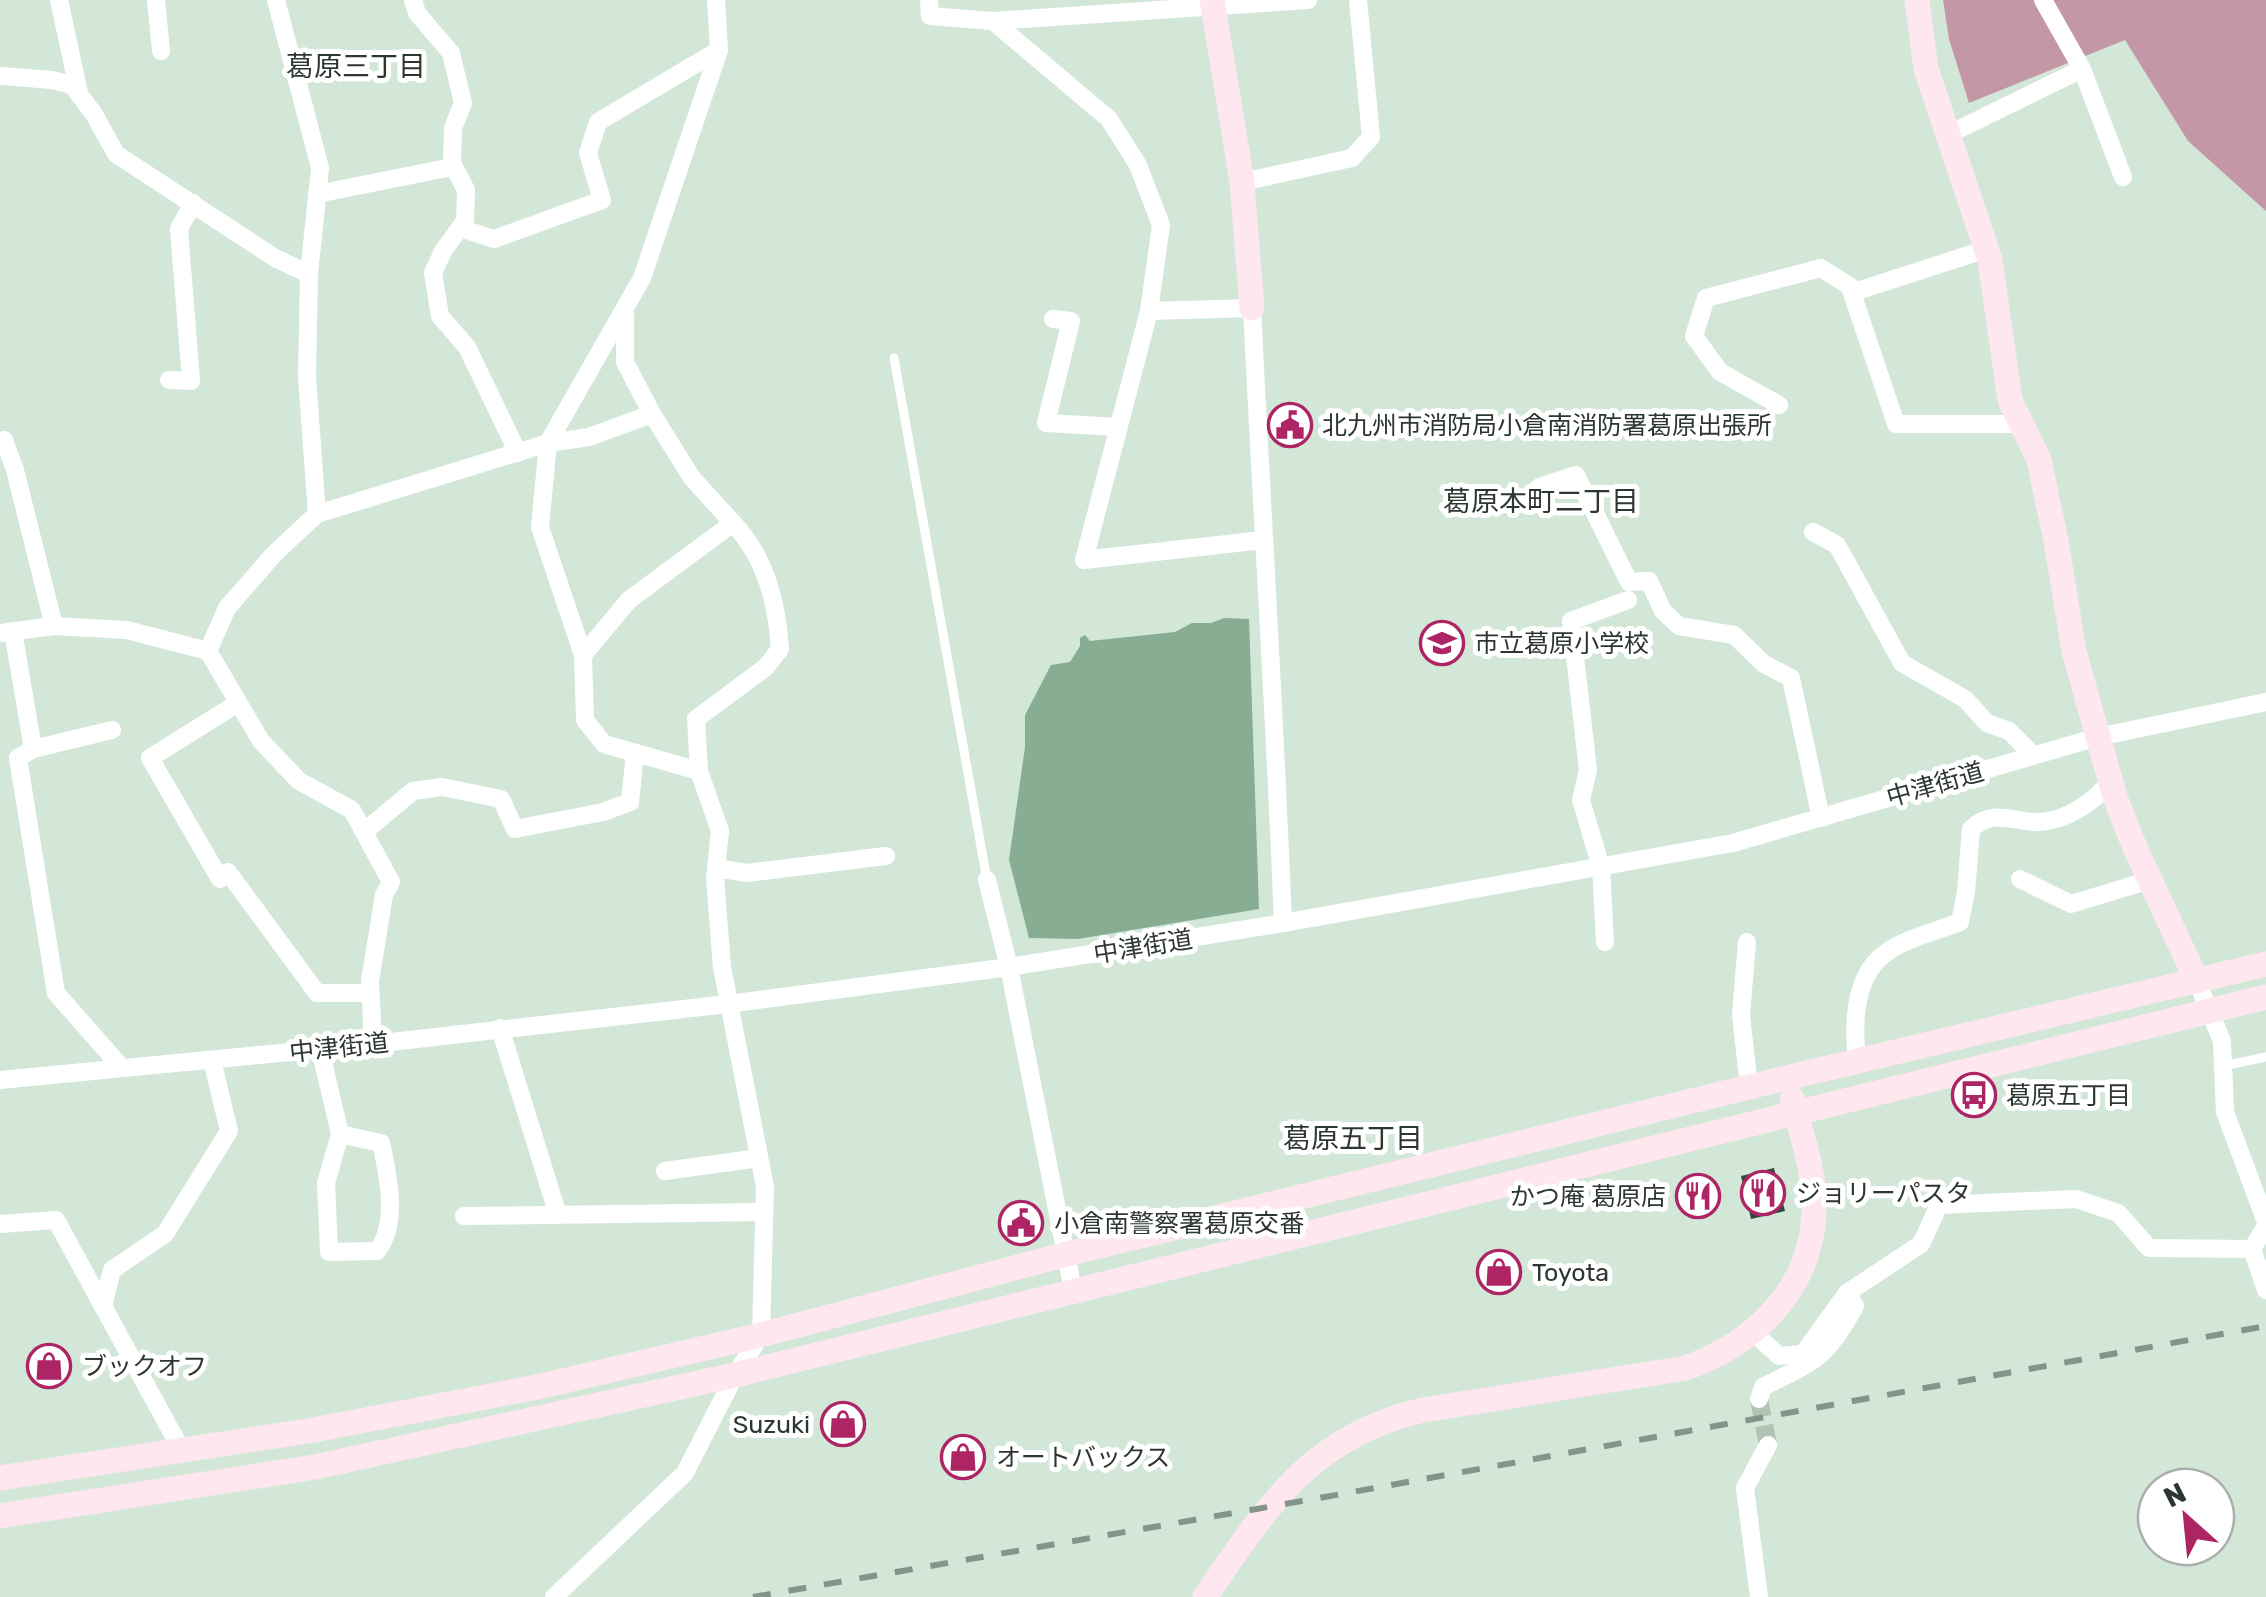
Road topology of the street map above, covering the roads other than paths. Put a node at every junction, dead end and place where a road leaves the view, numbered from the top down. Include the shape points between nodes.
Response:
1 (59, 0) edge
2 (156, 0) edge
3 (413, 0) edge
4 (716, 0) edge
5 (928, 0) edge
6 (1308, 0) edge
7 (1358, 0) edge
8 (1916, 0) edge
9 (2043, 0) edge
10 (280, 1) edge
11 (1212, 3) edge
12 (994, 21) junction
13 (719, 50) junction
14 (162, 52) dead end
15 (2082, 69) junction
16 (1, 76) edge
17 (79, 94) junction
18 (1949, 134) junction
19 (447, 168) dead end
20 (2123, 177) dead end
21 (1242, 182) junction
22 (317, 194) junction
23 (193, 203) junction
24 (460, 228) junction
25 (1987, 249) junction
26 (309, 274) junction
27 (1850, 287) junction
28 (626, 305) junction
29 (1252, 308) junction
30 (1149, 312) junction
31 (1053, 319) dead end
32 (894, 358) dead end
33 (169, 380) dead end
34 (1779, 405) dead end
35 (652, 414) junction
36 (2021, 424) junction
37 (1119, 427) junction
38 (0, 440) edge
39 (548, 443) junction
40 (518, 453) junction
41 (1539, 486) dead end
42 (316, 514) junction
43 (733, 523) junction
44 (1813, 532) dead end
45 (1263, 540) junction
46 (1628, 600) dead end
47 (54, 626) junction
48 (6, 632) edge
49 (208, 651) junction
50 (583, 656) junction
51 (2266, 702) edge
52 (238, 703) junction
53 (112, 730) dead end
54 (2098, 736) junction
55 (33, 749) junction
56 (635, 753) junction
57 (2033, 756) junction
58 (700, 771) junction
59 (2111, 780) junction
60 (1821, 818) junction
61 (366, 830) junction
62 (886, 856) dead end
63 (1601, 867) junction
64 (716, 868) junction
65 (2020, 879) dead end
66 (986, 880) joint
67 (2150, 880) junction
68 (1283, 923) junction
69 (1605, 942) dead end
70 (1748, 942) dead end
71 (2266, 964) edge
72 (1009, 968) junction
73 (2196, 980) junction
74 (370, 993) junction
75 (2266, 996) edge
76 (728, 1004) junction
77 (2208, 1010) junction
78 (500, 1028) junction
79 (373, 1044) junction
80 (320, 1049) junction
81 (2266, 1057) edge
82 (212, 1060) junction
83 (1857, 1061) junction
84 (2223, 1066) junction
85 (122, 1068) junction
86 (1786, 1078) junction
87 (0, 1080) edge
88 (1749, 1086) junction
89 (1795, 1111) junction
90 (340, 1134) junction
91 (759, 1158) junction
92 (665, 1171) dead end
93 (764, 1212) junction
94 (558, 1215) junction
95 (464, 1216) dead end
96 (0, 1224) edge
97 (2266, 1224) edge
98 (2252, 1249) junction
99 (1067, 1254) junction
100 (1072, 1290) junction
101 (2266, 1290) edge
102 (1847, 1293) junction
103 (103, 1306) junction
104 (1754, 1333) junction
105 (761, 1335) junction
106 (736, 1375) junction
107 (1759, 1399) dead end
108 (1768, 1445) tunnel mouth
109 (182, 1450) junction
110 (0, 1478) edge
111 (0, 1516) edge
112 (554, 1597) edge
113 (1205, 1597) edge
114 (1759, 1597) edge

1 - 17 street
2 - 14 street
3 - 24 street via 452,53 463,103 452,163 466,190
4 - 13 street
5 - 12 street via 930,16
6 - 11 street
7 - 21 street via 1371,136 1352,158
8 - 18 street via 1926,69
9 - 15 street
10 - 22 street via 320,168
11 - 12 street
11 - 21 street
12 - 30 street via 1110,118 1138,166 1160,226
13 - 24 street via 598,122 588,154 602,200 494,239
13 - 28 street via 642,278
15 - 18 street
15 - 20 street
16 - 17 street via 52,80
17 - 23 street via 116,154
18 - 25 street
19 - 22 street
21 - 29 street
22 - 26 street
23 - 26 street
23 - 33 street via 180,230 191,381
24 - 40 street via 433,273 440,316 467,347
25 - 27 street via 1857,291
25 - 36 street via 2010,400
26 - 42 street via 307,377
27 - 34 street via 1821,268 1706,298 1694,336 1720,372
27 - 36 street via 1896,424
28 - 35 street via 625,362
28 - 39 street
29 - 30 street
29 - 45 street
30 - 37 street
31 - 37 street via 1071,321 1046,423
32 - 66 lane
35 - 39 street
35 - 43 street via 692,478
36 - 54 street via 2039,460 2074,652
37 - 45 street via 1084,560
38 - 47 street via 15,470
39 - 40 street
39 - 50 street via 540,526
40 - 42 street
41 - 60 street via 1576,475 1629,582 1649,581 1679,626 1734,635 1764,664 1791,678
42 - 49 street via 227,608
43 - 50 street via 629,600
43 - 58 street via 772,589 780,649 696,719
44 - 57 street via 1837,545 1902,664 1965,698
45 - 68 street
46 - 63 street via 1571,622 1588,770 1581,800
47 - 48 street
47 - 49 street via 127,630
48 - 55 street
49 - 52 street
50 - 56 street via 586,720 604,744
51 - 54 street, 中津街道
52 - 61 street via 261,741 299,781 352,810
52 - 74 street via 150,758 220,880 228,872 318,993
53 - 55 street
54 - 57 street, 中津街道
54 - 59 street
55 - 85 street via 18,758 56,993
56 - 58 street
56 - 61 street via 630,802 603,812 515,829 501,800 442,788 413,791
57 - 60 street, 中津街道
58 - 64 street via 720,831
59 - 67 street
59 - 83 street via 2071,813 2041,823 1982,818 1971,828 1960,922 1888,951 1875,963 1864,980 1854,1028
60 - 63 street, 中津街道 via 1733,844
61 - 74 street via 391,882
62 - 64 street via 748,874
63 - 68 street, 中津街道
63 - 69 street
64 - 76 street
65 - 67 street via 2071,904
66 - 72 street
67 - 73 street
68 - 72 street, 中津街道
70 - 88 street via 1741,1014
71 - 73 street
72 - 76 street, 中津街道
72 - 99 street
73 - 77 street
73 - 83 street
74 - 79 street
75 - 77 street
76 - 78 street, 中津街道
76 - 91 street
77 - 84 street via 2222,1041
77 - 89 street
78 - 79 street, 中津街道
78 - 94 street
79 - 80 street, 中津街道
80 - 82 street, 中津街道
80 - 90 street
81 - 84 lane
82 - 85 street, 中津街道
82 - 103 street via 230,1131 165,1234 112,1270
83 - 86 street
84 - 97 street via 2226,1112
85 - 87 street, 中津街道
86 - 88 street
86 - 89 street
88 - 99 street
89 - 100 street
89 - 104 street via 1814,1204 1811,1242 1799,1278
90 - 90 street via 382,1143 389,1181 386,1239 377,1251 329,1252 326,1183
91 - 92 street
91 - 93 street
93 - 94 street
93 - 105 street
94 - 95 street
96 - 103 street via 56,1220
97 - 98 street
98 - 101 street
98 - 102 street via 2150,1248 2118,1213 2076,1199 1940,1205 1921,1244
99 - 100 street
99 - 105 street
100 - 106 street
102 - 104 street via 1803,1354 1779,1356
102 - 107 street via 1855,1306 1836,1342 1763,1388
103 - 109 street
104 - 113 street via 1686,1368 1423,1410 1354,1434 1290,1482
105 - 106 street
105 - 109 street via 537,1387
106 - 111 street via 315,1467
106 - 112 street via 684,1473
108 - 114 street via 1744,1488
109 - 110 street

